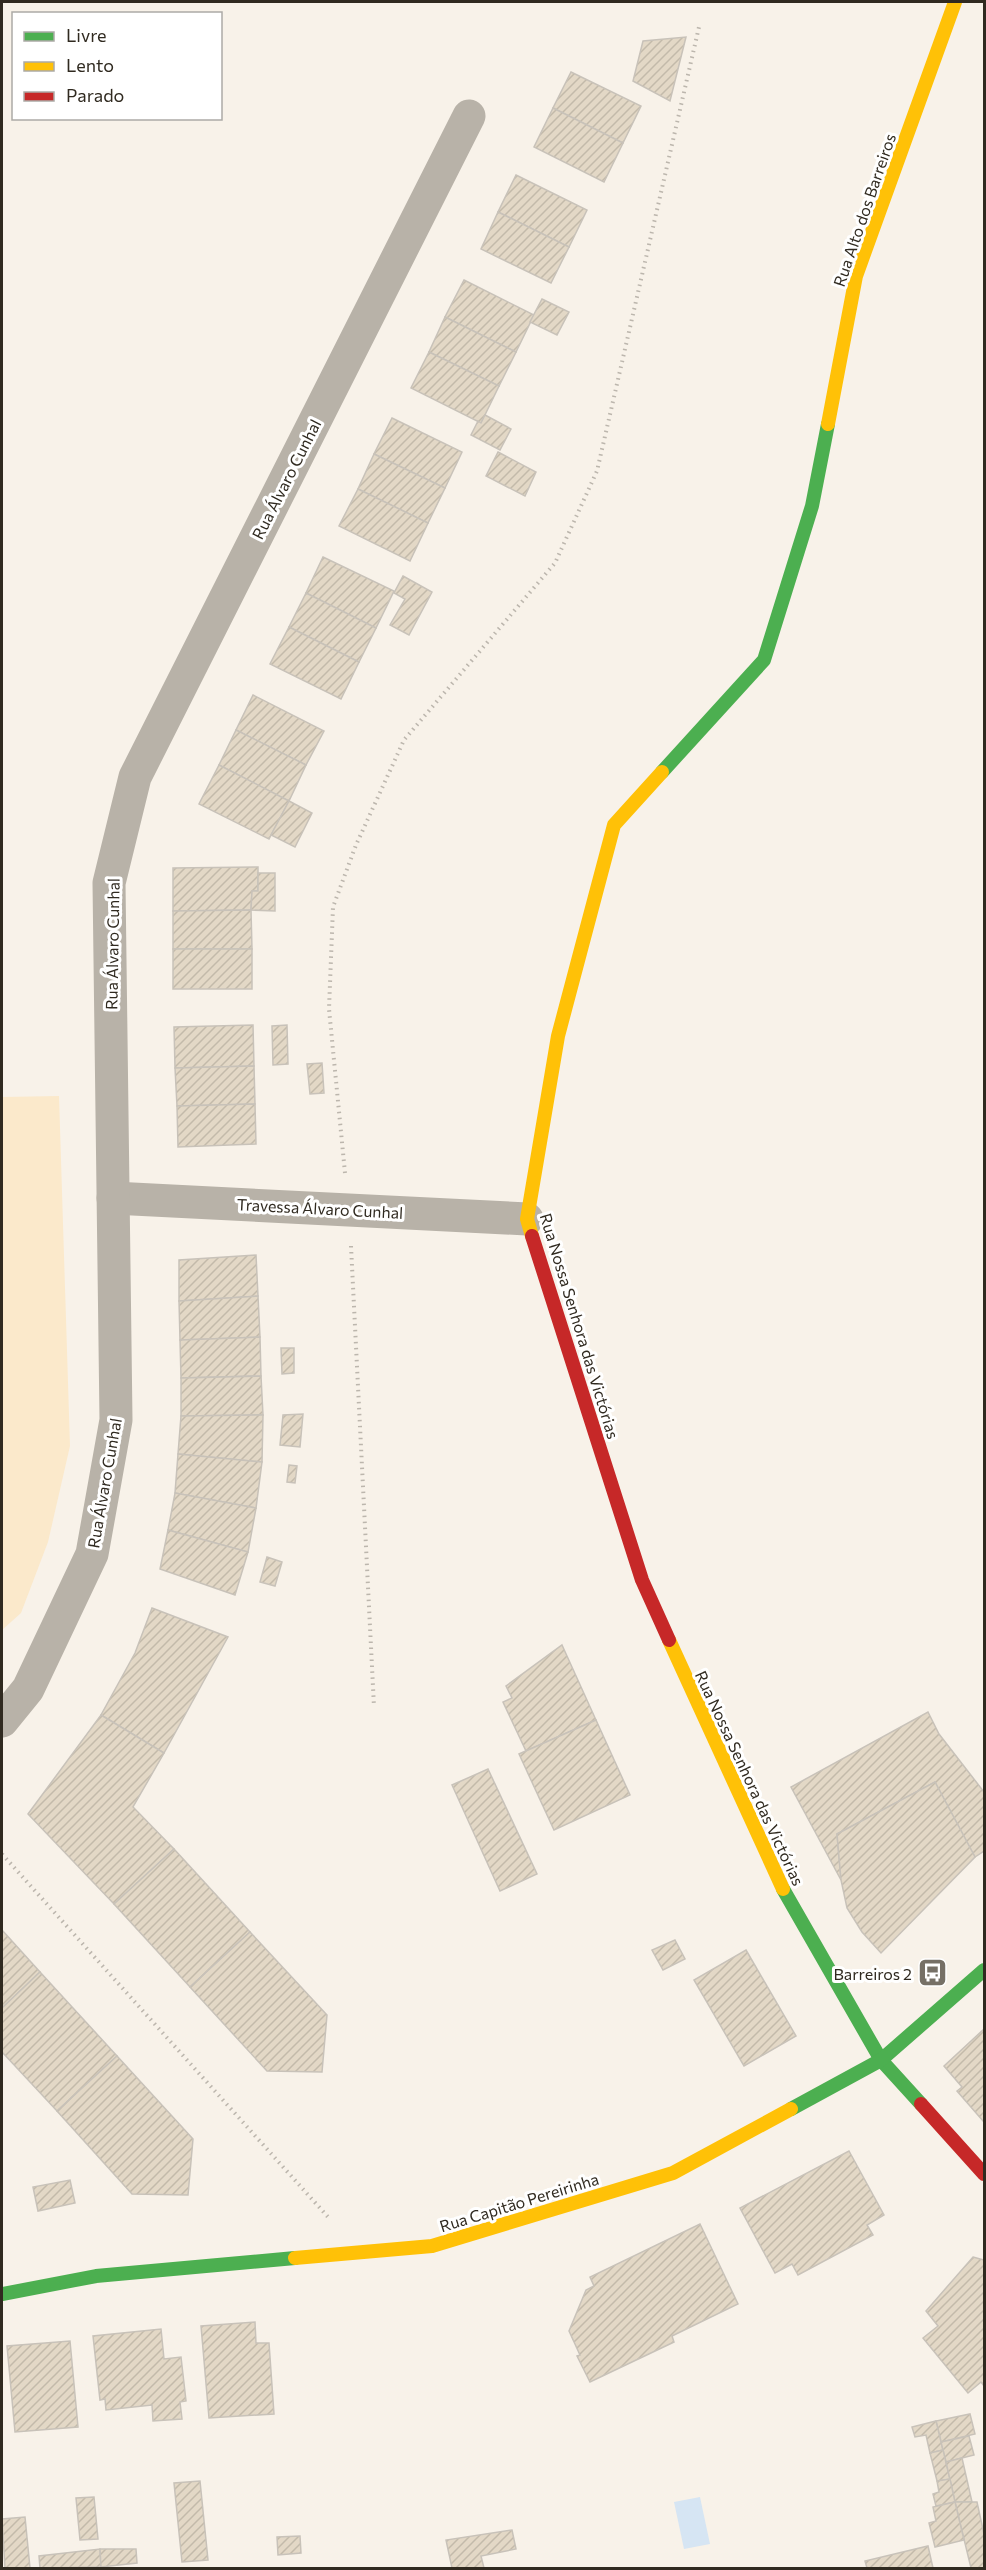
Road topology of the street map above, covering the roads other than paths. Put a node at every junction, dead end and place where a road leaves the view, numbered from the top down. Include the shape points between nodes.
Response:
1 (955, 2) edge
2 (470, 116) dead end
3 (812, 506) joint
4 (113, 1198) junction
5 (527, 1219) junction
6 (2, 1721) edge
7 (984, 1970) edge
8 (881, 2060) junction
9 (984, 2174) edge
10 (2, 2294) edge

1 - 3 street, Rua Alto dos Barreiros via 856,276
2 - 4 street, Rua Álvaro Cunhal via 135,777 110,884
3 - 5 street, Rua Nossa Senhora das Victórias via 764,660 614,825 558,1036
4 - 5 street, Travessa Álvaro Cunhal
4 - 6 street, Rua Álvaro Cunhal via 116,1420 92,1554 28,1689
5 - 8 street, Rua Nossa Senhora das Victórias via 642,1580 791,1907
7 - 8 street, Rua Capitão Pereirinha
8 - 9 street, Rua Nossa Senhora das Victórias
8 - 10 street, Rua Capitão Pereirinha via 673,2173 432,2246 96,2276

